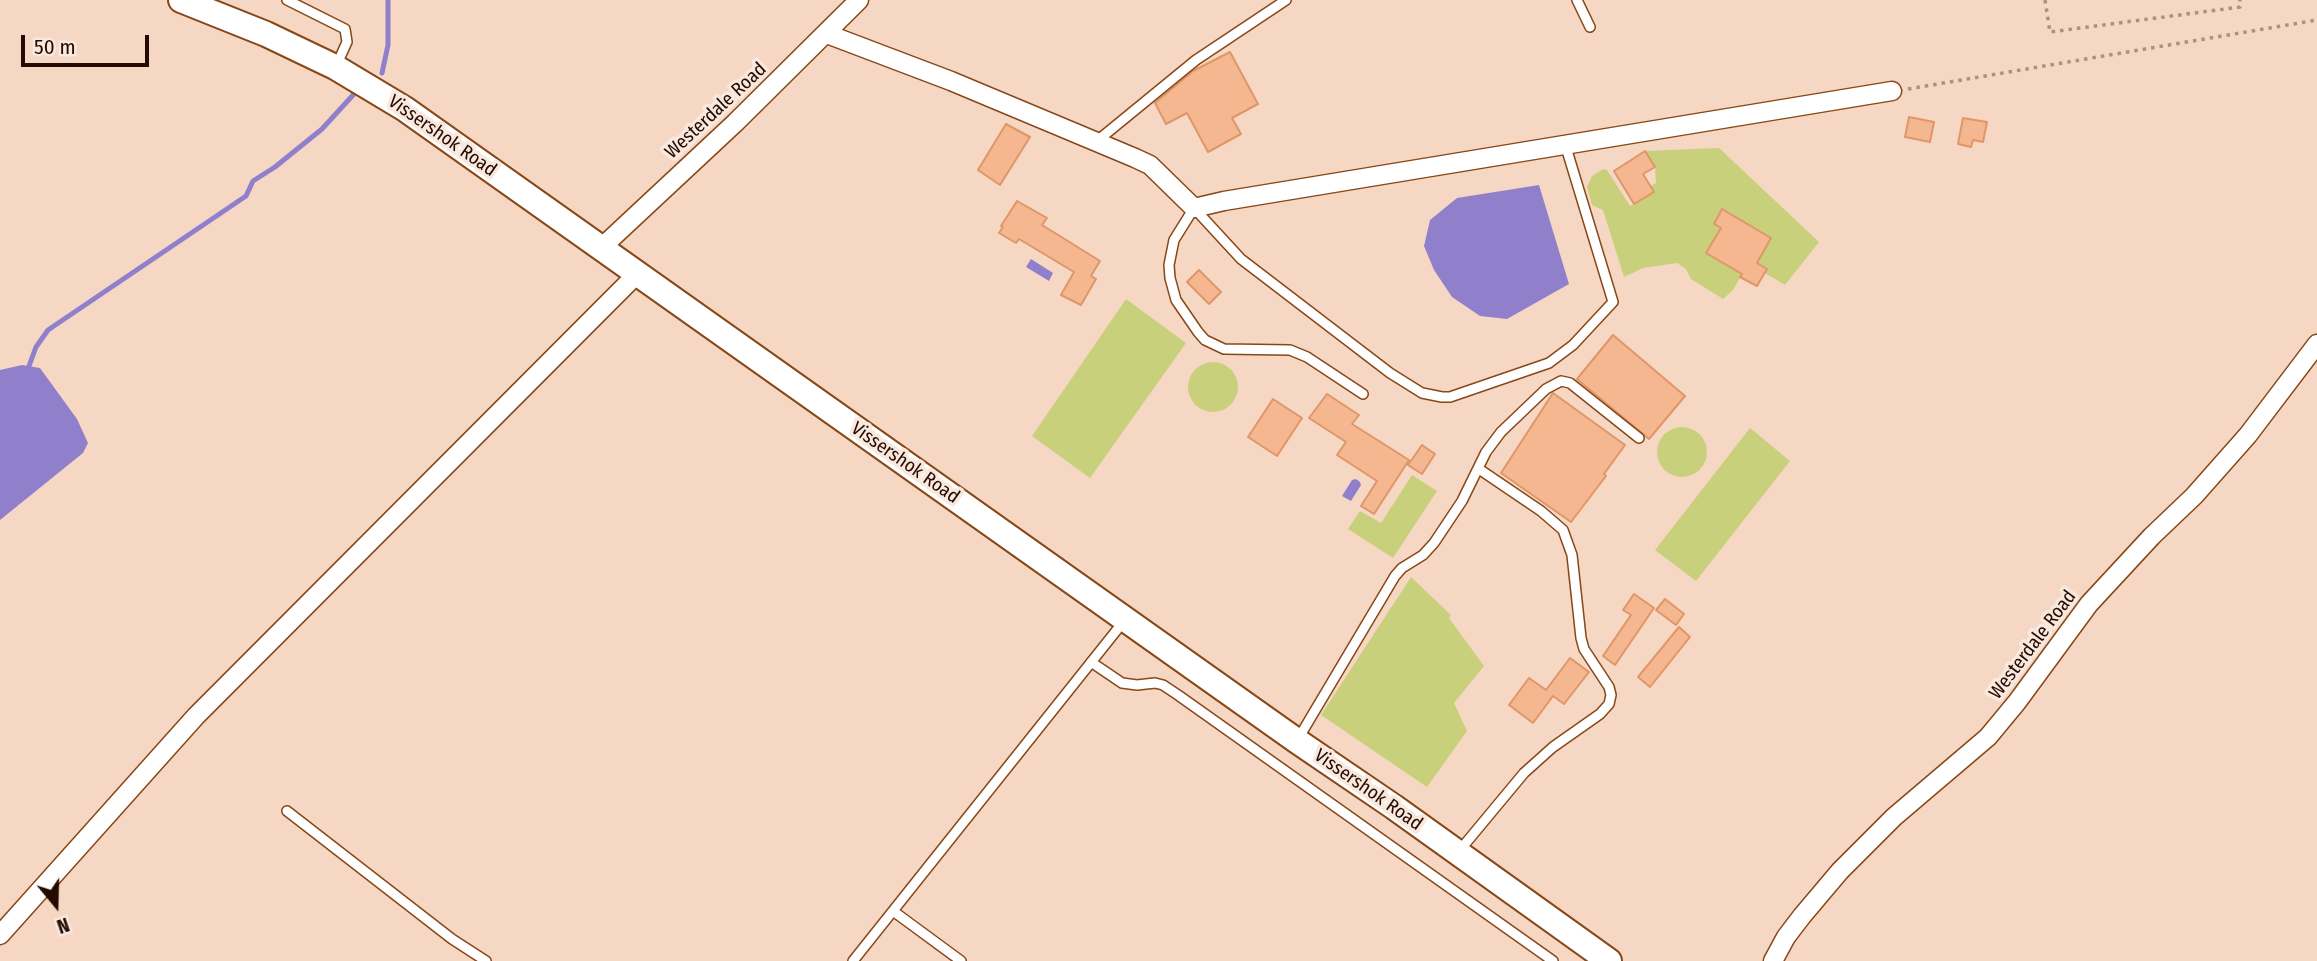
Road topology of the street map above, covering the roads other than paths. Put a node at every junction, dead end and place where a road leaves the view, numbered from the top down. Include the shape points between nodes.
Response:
1 (181, 0) edge
2 (287, 0) edge
3 (1286, 0) edge
4 (1577, 0) edge
5 (856, 1) edge
6 (1590, 27) dead end
7 (827, 34) junction
8 (335, 67) junction
9 (1892, 91) road end
10 (1097, 141) junction
11 (1565, 144) junction
12 (1194, 208) junction
13 (600, 249) junction
14 (637, 274) junction
15 (2317, 344) edge
16 (1363, 394) dead end
17 (1639, 438) dead end
18 (1479, 469) junction
19 (1125, 619) junction
20 (1091, 662) junction
21 (1297, 741) junction
22 (287, 811) dead end
23 (1457, 853) junction
24 (893, 911) junction
25 (0, 935) edge
26 (486, 961) edge
27 (853, 961) edge
28 (961, 961) edge
29 (1553, 961) edge
30 (1609, 961) edge
31 (1773, 961) edge

1 - 8 main road, Vissershok Road
2 - 8 lane via 345,29 347,41
3 - 10 lane via 1196,60
4 - 6 lane
5 - 7 street, Westerdale Road
7 - 10 street
7 - 13 street, Westerdale Road
8 - 13 main road, Vissershok Road via 425,123
9 - 11 street
10 - 12 street via 1150,165
11 - 12 street
11 - 12 lane via 1613,302 1573,345 1549,363 1450,397 1422,393 1390,373 1241,259
12 - 16 lane via 1174,240 1170,278 1176,300 1205,340 1224,349 1290,350 1307,356
13 - 14 main road, Vissershok Road
14 - 19 main road, Vissershok Road
14 - 25 street via 196,716
15 - 31 street, Westerdale Road via 2230,455 2089,604 1988,737 1894,817 1840,871 1801,916
17 - 18 lane via 1570,383 1561,381 1546,389 1501,432
18 - 21 lane via 1434,543 1395,576
18 - 23 lane via 1563,530 1572,555 1584,649 1611,695 1600,714 1524,773
19 - 20 lane
19 - 21 main road, Vissershok Road
20 - 24 lane
20 - 29 lane via 1122,682 1155,683 1170,690
21 - 23 main road, Vissershok Road
22 - 26 lane
23 - 30 main road, Vissershok Road
24 - 27 lane
24 - 28 lane

